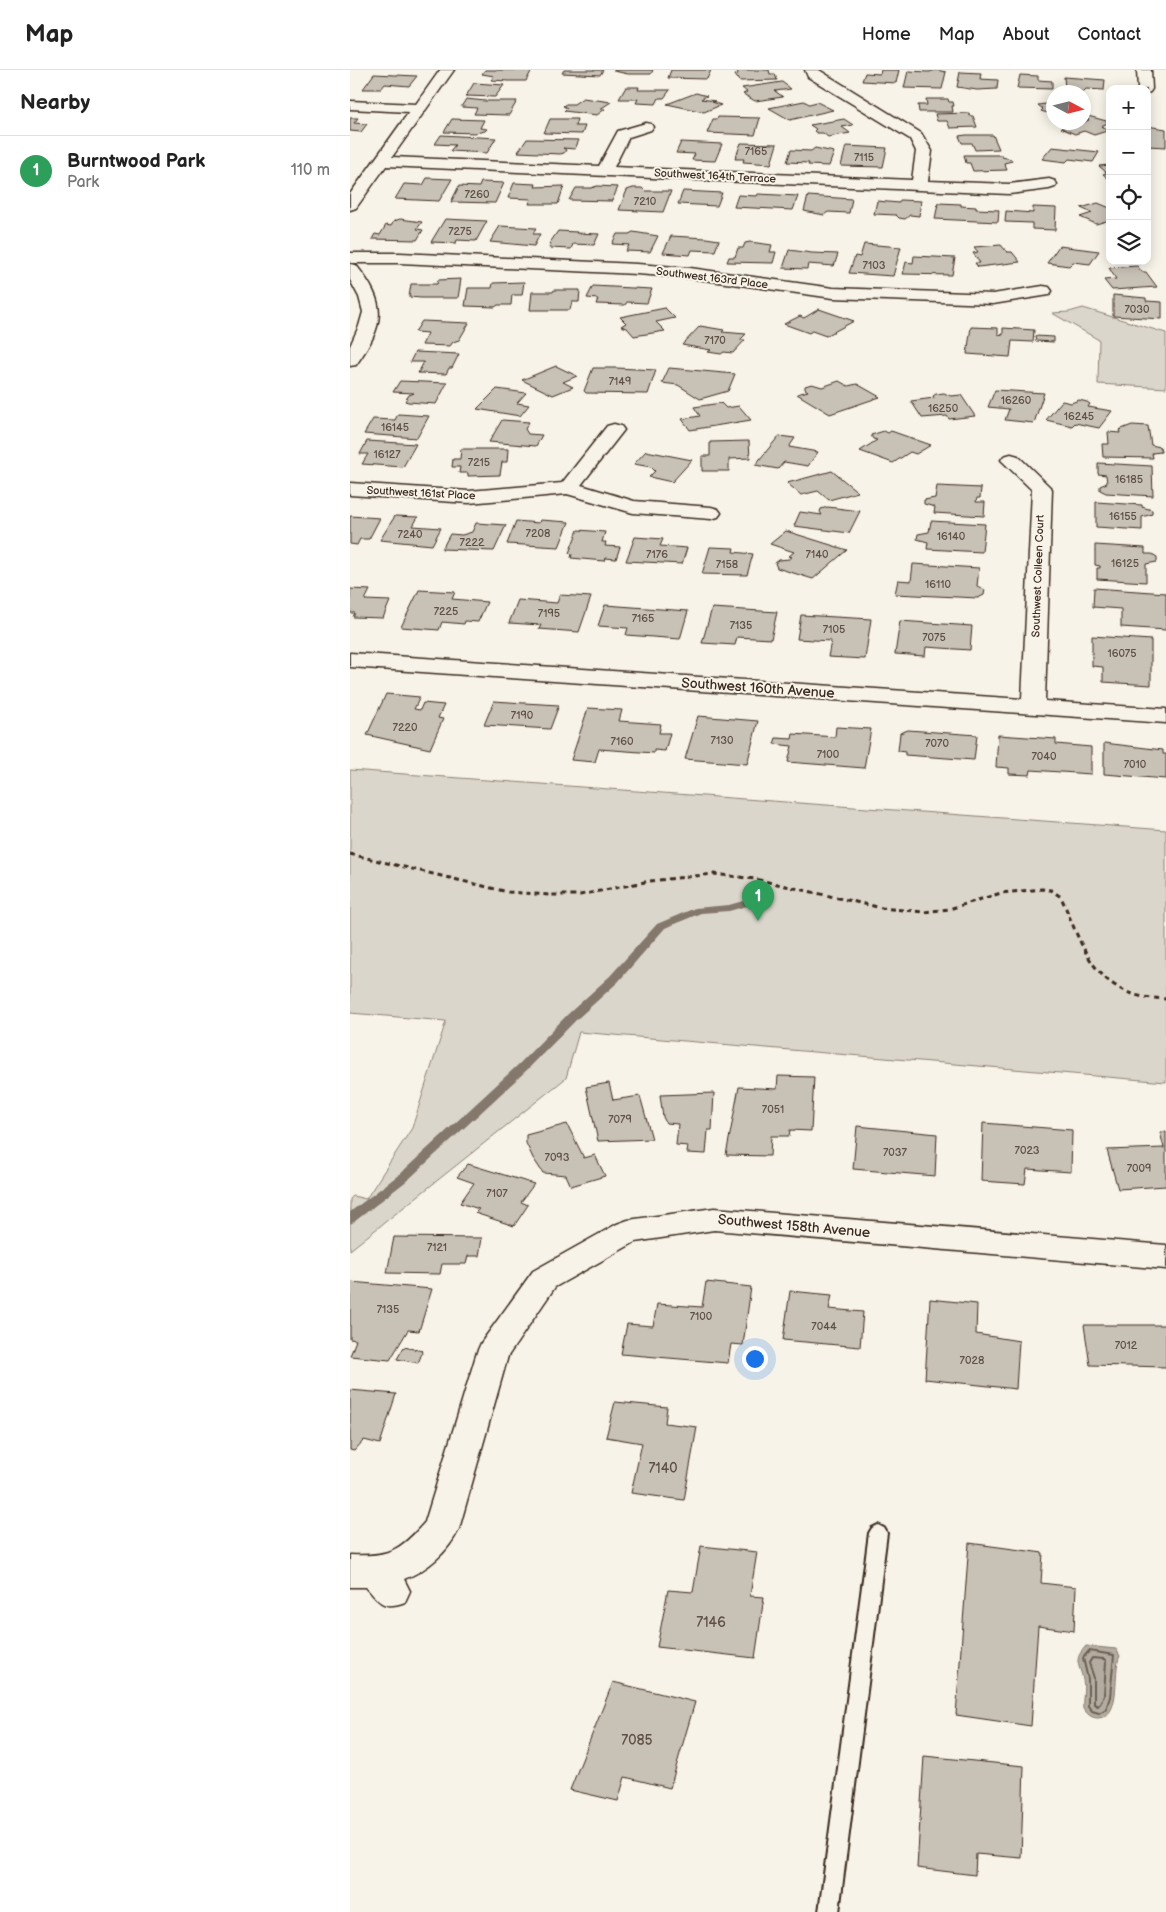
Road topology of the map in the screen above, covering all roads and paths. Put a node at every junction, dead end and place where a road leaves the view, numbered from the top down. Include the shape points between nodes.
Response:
1 (447, 70) edge
2 (812, 70) edge
3 (1144, 70) edge
4 (1145, 85) edge
5 (350, 105) edge
6 (419, 108) junction
7 (646, 126) dead end
8 (381, 161) junction
9 (604, 171) junction
10 (1049, 184) dead end
11 (919, 186) junction
12 (350, 205) edge
13 (350, 258) edge
14 (350, 269) edge
15 (1043, 292) dead end
16 (350, 361) edge
17 (614, 430) dead end
18 (1012, 460) dead end
19 (568, 488) junction
20 (350, 490) edge
21 (711, 513) dead end
22 (350, 660) edge
23 (1033, 706) junction
24 (1166, 716) edge
25 (350, 854) edge
26 (1166, 999) edge
27 (1166, 1257) edge
28 (878, 1533) dead end
29 (372, 1578) edge
30 (829, 1912) edge

1 - 6 street
2 - 11 street via 813,74 916,136 924,151
3 - 4 street
5 - 6 street
6 - 8 street
7 - 9 street via 623,134
8 - 9 street, Southwest 164th Terrace
8 - 12 street
9 - 11 street, Southwest 164th Terrace
10 - 11 street, Southwest 164th Terrace via 1009,189
13 - 15 street, Southwest 163rd Place via 690,273 833,293 993,299
14 - 16 street via 362,284 372,308 364,338
17 - 19 street
18 - 23 street, Southwest Colleen Court via 1042,489
19 - 20 street, Southwest 161st Place via 469,496
19 - 21 street via 633,507
22 - 23 street, Southwest 160th Avenue
23 - 24 street, Southwest 160th Avenue
25 - 26 path via 508,892 550,895 580,895 650,881 714,874 755,879 882,908 924,912 949,910 1001,893 1051,890 1061,897 1093,966 1104,977 1136,995
27 - 29 street, Southwest 158th Avenue via 714,1218 628,1232 544,1279 493,1352 441,1529 424,1550
28 - 30 lane

